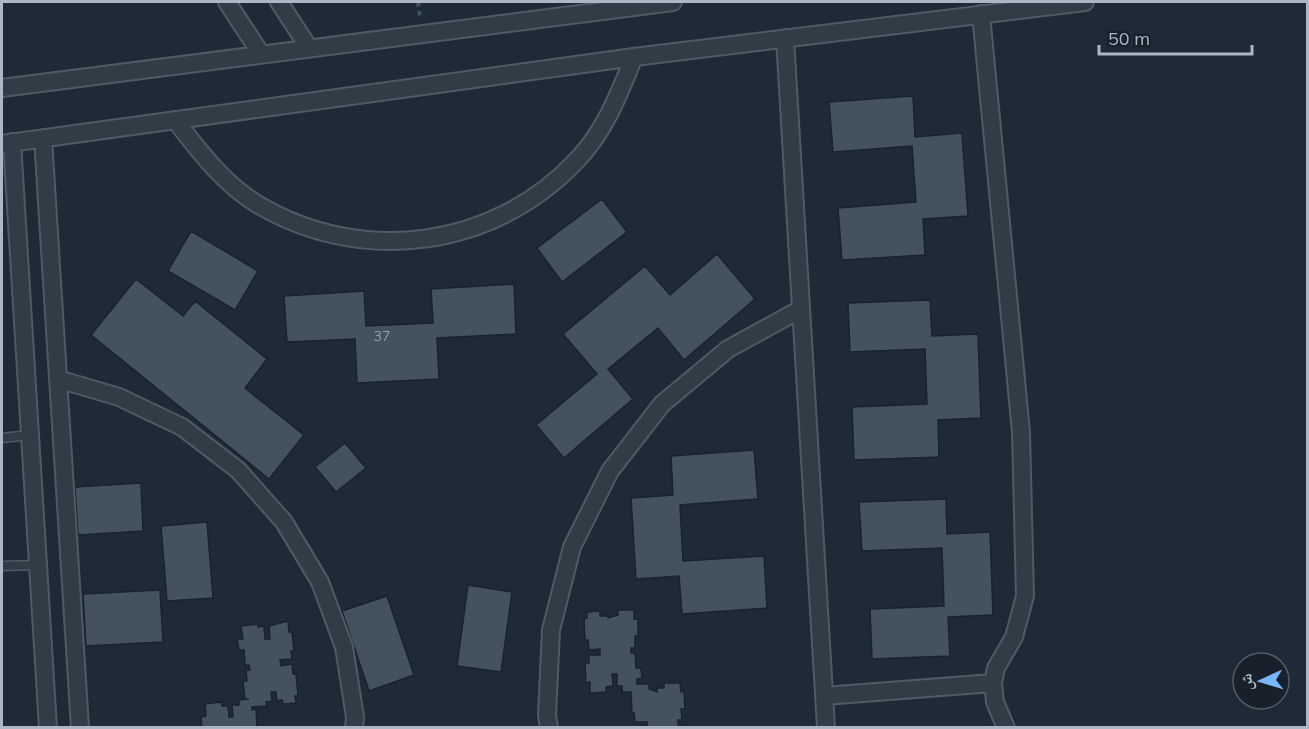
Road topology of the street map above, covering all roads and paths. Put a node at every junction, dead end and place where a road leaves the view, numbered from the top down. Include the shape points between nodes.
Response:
1 (227, 2) edge
2 (279, 2) edge
3 (674, 2) edge
4 (1085, 2) edge
5 (981, 14) junction
6 (785, 38) junction
7 (309, 48) junction
8 (261, 54) junction
9 (634, 57) junction
10 (2, 88) edge
11 (175, 120) junction
12 (43, 138) junction
13 (7, 143) edge
14 (801, 309) junction
15 (58, 379) junction
16 (30, 435) junction
17 (2, 438) edge
18 (38, 565) junction
19 (2, 567) edge
20 (993, 683) junction
21 (824, 696) junction
22 (48, 728) edge
23 (80, 728) edge
24 (354, 728) edge
25 (549, 728) edge
26 (826, 728) edge
27 (1006, 728) edge

1 - 8 street
2 - 7 street
3 - 7 street
4 - 5 street
5 - 6 street
5 - 20 street via 1021,432 1025,596 1014,636 996,668
6 - 9 street
6 - 14 street
7 - 8 street
8 - 10 street
9 - 11 street
9 - 11 street via 612,112 569,168 534,198 482,226 425,240 366,241 309,229 247,196 211,166
11 - 12 street
12 - 13 street
12 - 15 street
13 - 16 street
14 - 21 street
14 - 25 street via 728,349 662,404 610,471 572,547 551,630
15 - 23 street
15 - 24 street via 119,397 182,427 238,470 284,522 320,582 344,647
16 - 17 lane
16 - 18 street
18 - 19 lane
18 - 22 street
20 - 21 street
20 - 27 street via 995,702
21 - 26 street

